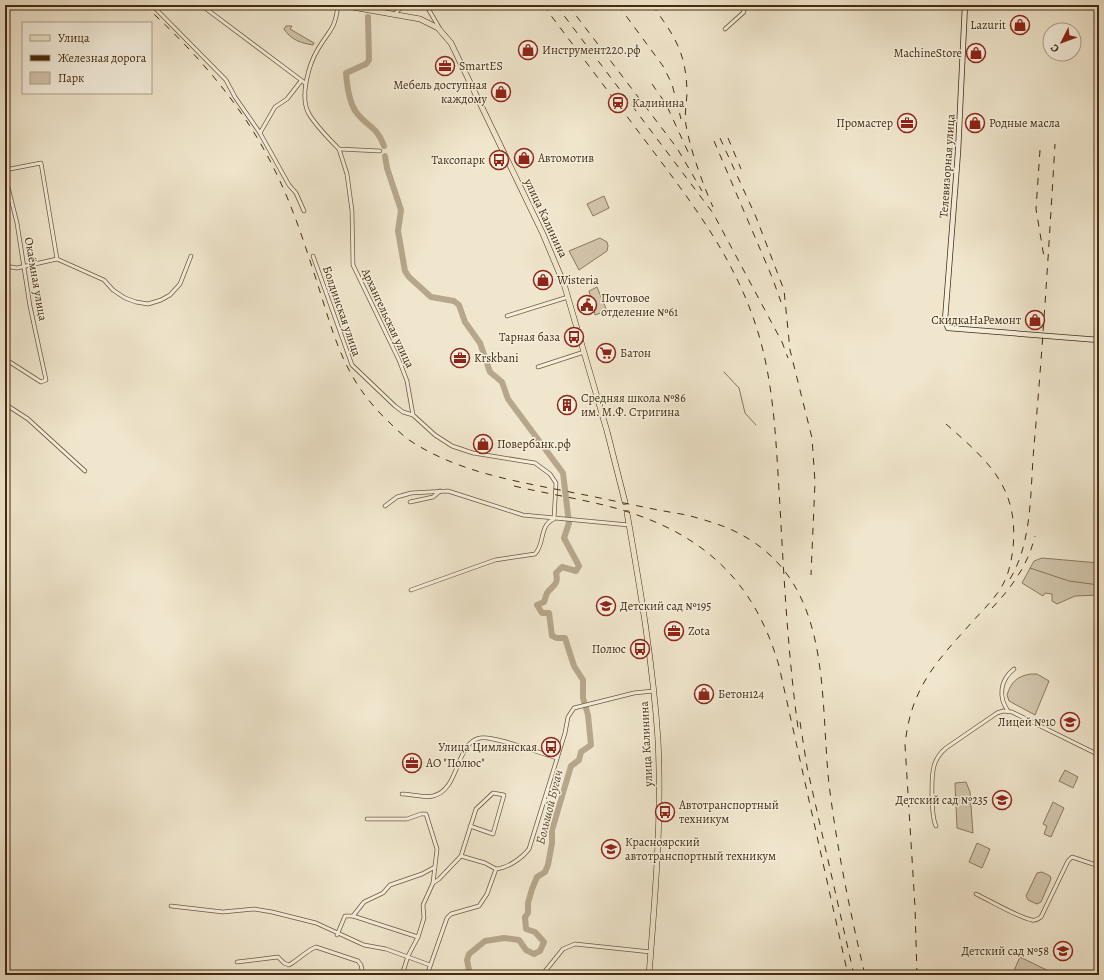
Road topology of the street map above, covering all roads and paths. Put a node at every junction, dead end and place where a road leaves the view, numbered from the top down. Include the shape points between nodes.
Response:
1 (152, 5) edge
2 (201, 5) edge
3 (338, 5) edge
4 (341, 5) edge
5 (403, 5) edge
6 (426, 5) edge
7 (741, 5) edge
8 (965, 5) edge
9 (395, 14) junction
10 (725, 29) dead end
11 (443, 34) junction
12 (301, 81) junction
13 (305, 83) junction
14 (260, 133) junction
15 (339, 149) junction
16 (380, 151) dead end
17 (5, 170) edge
18 (5, 174) edge
19 (304, 211) dead end
20 (191, 256) dead end
21 (313, 256) dead end
22 (57, 259) junction
23 (5, 266) edge
24 (24, 266) junction
25 (568, 297) junction
26 (507, 316) dead end
27 (1099, 340) edge
28 (584, 352) junction
29 (5, 359) edge
30 (538, 366) dead end
31 (5, 404) edge
32 (413, 415) junction
33 (85, 471) dead end
34 (440, 490) junction
35 (410, 502) dead end
36 (385, 506) dead end
37 (554, 519) junction
38 (629, 525) junction
39 (411, 590) dead end
40 (1014, 669) dead end
41 (653, 691) junction
42 (1008, 711) junction
43 (1099, 755) edge
44 (557, 758) junction
45 (402, 794) dead end
46 (367, 819) dead end
47 (470, 826) junction
48 (936, 826) dead end
49 (461, 856) junction
50 (1099, 866) edge
51 (435, 867) junction
52 (496, 868) junction
53 (433, 883) junction
54 (976, 894) dead end
55 (172, 906) dead end
56 (353, 916) junction
57 (337, 935) junction
58 (418, 937) junction
59 (651, 952) junction
60 (408, 956) junction
61 (237, 962) dead end
62 (430, 965) junction
63 (363, 975) edge
64 (402, 975) edge
65 (427, 975) edge
66 (542, 975) edge
67 (649, 975) edge

1 - 14 street via 226,80
2 - 12 street
3 - 13 street via 334,27 314,57
4 - 9 main road, улица Калинина
5 - 9 street
6 - 11 street
7 - 10 street via 744,12
8 - 27 street, Телевизорная улица via 959,136 945,320 948,328
9 - 11 main road, улица Калинина via 420,18
11 - 25 main road, улица Калинина via 451,44 521,187
12 - 13 street
12 - 14 street via 287,99 275,108
13 - 15 street via 308,112 318,128
14 - 19 street
15 - 16 street
15 - 32 street, Архангельская улица via 347,174 352,211 353,264 399,360 407,381
17 - 22 street via 41,163
18 - 24 street, Окаёмная улица
20 - 22 street via 180,284 170,295 148,304 125,298 104,280
21 - 32 street, Болдинская улица via 352,365 395,406
22 - 24 street
23 - 24 street
24 - 29 street, Окаёмная улица via 30,306 47,378 41,382
25 - 26 street
25 - 28 main road, улица Калинина
28 - 30 street
28 - 38 main road, улица Калинина via 607,431
31 - 33 street via 28,419
32 - 37 street via 452,446 473,453 535,463 550,474 556,483
34 - 35 street via 433,497
34 - 36 street via 397,497
34 - 37 street via 474,498 523,515
37 - 38 street
37 - 39 street via 549,521 542,533 539,550 535,554 495,560
38 - 41 main road, улица Калинина
40 - 42 street via 1006,675 1001,695
41 - 44 street via 591,702 574,708 568,716
41 - 59 main road, улица Калинина via 659,829
42 - 43 street
42 - 48 street via 997,713 940,754 933,773
44 - 45 street via 493,739 480,738 471,743 464,752 446,788 433,796
44 - 52 street via 530,849 521,857 501,868
46 - 51 street via 407,819 426,814 437,849
47 - 47 street via 494,834 504,795 494,793 482,803 476,809
47 - 49 street
49 - 52 street
49 - 53 street
50 - 54 street via 1072,857 1041,917 1037,920
51 - 53 street
51 - 56 street via 390,885 383,893 364,902
52 - 62 street via 487,894 479,906 451,914 447,918
53 - 58 street via 423,905 424,918
55 - 57 street via 223,912 254,909 272,912 316,923
56 - 57 street via 346,916 343,919
56 - 58 street
57 - 60 street
58 - 60 street
59 - 66 street via 606,946 572,945 563,949
59 - 67 main road, улица Калинина
60 - 62 street
60 - 64 street
61 - 63 street via 278,957 289,966 316,947 358,960
62 - 65 street

